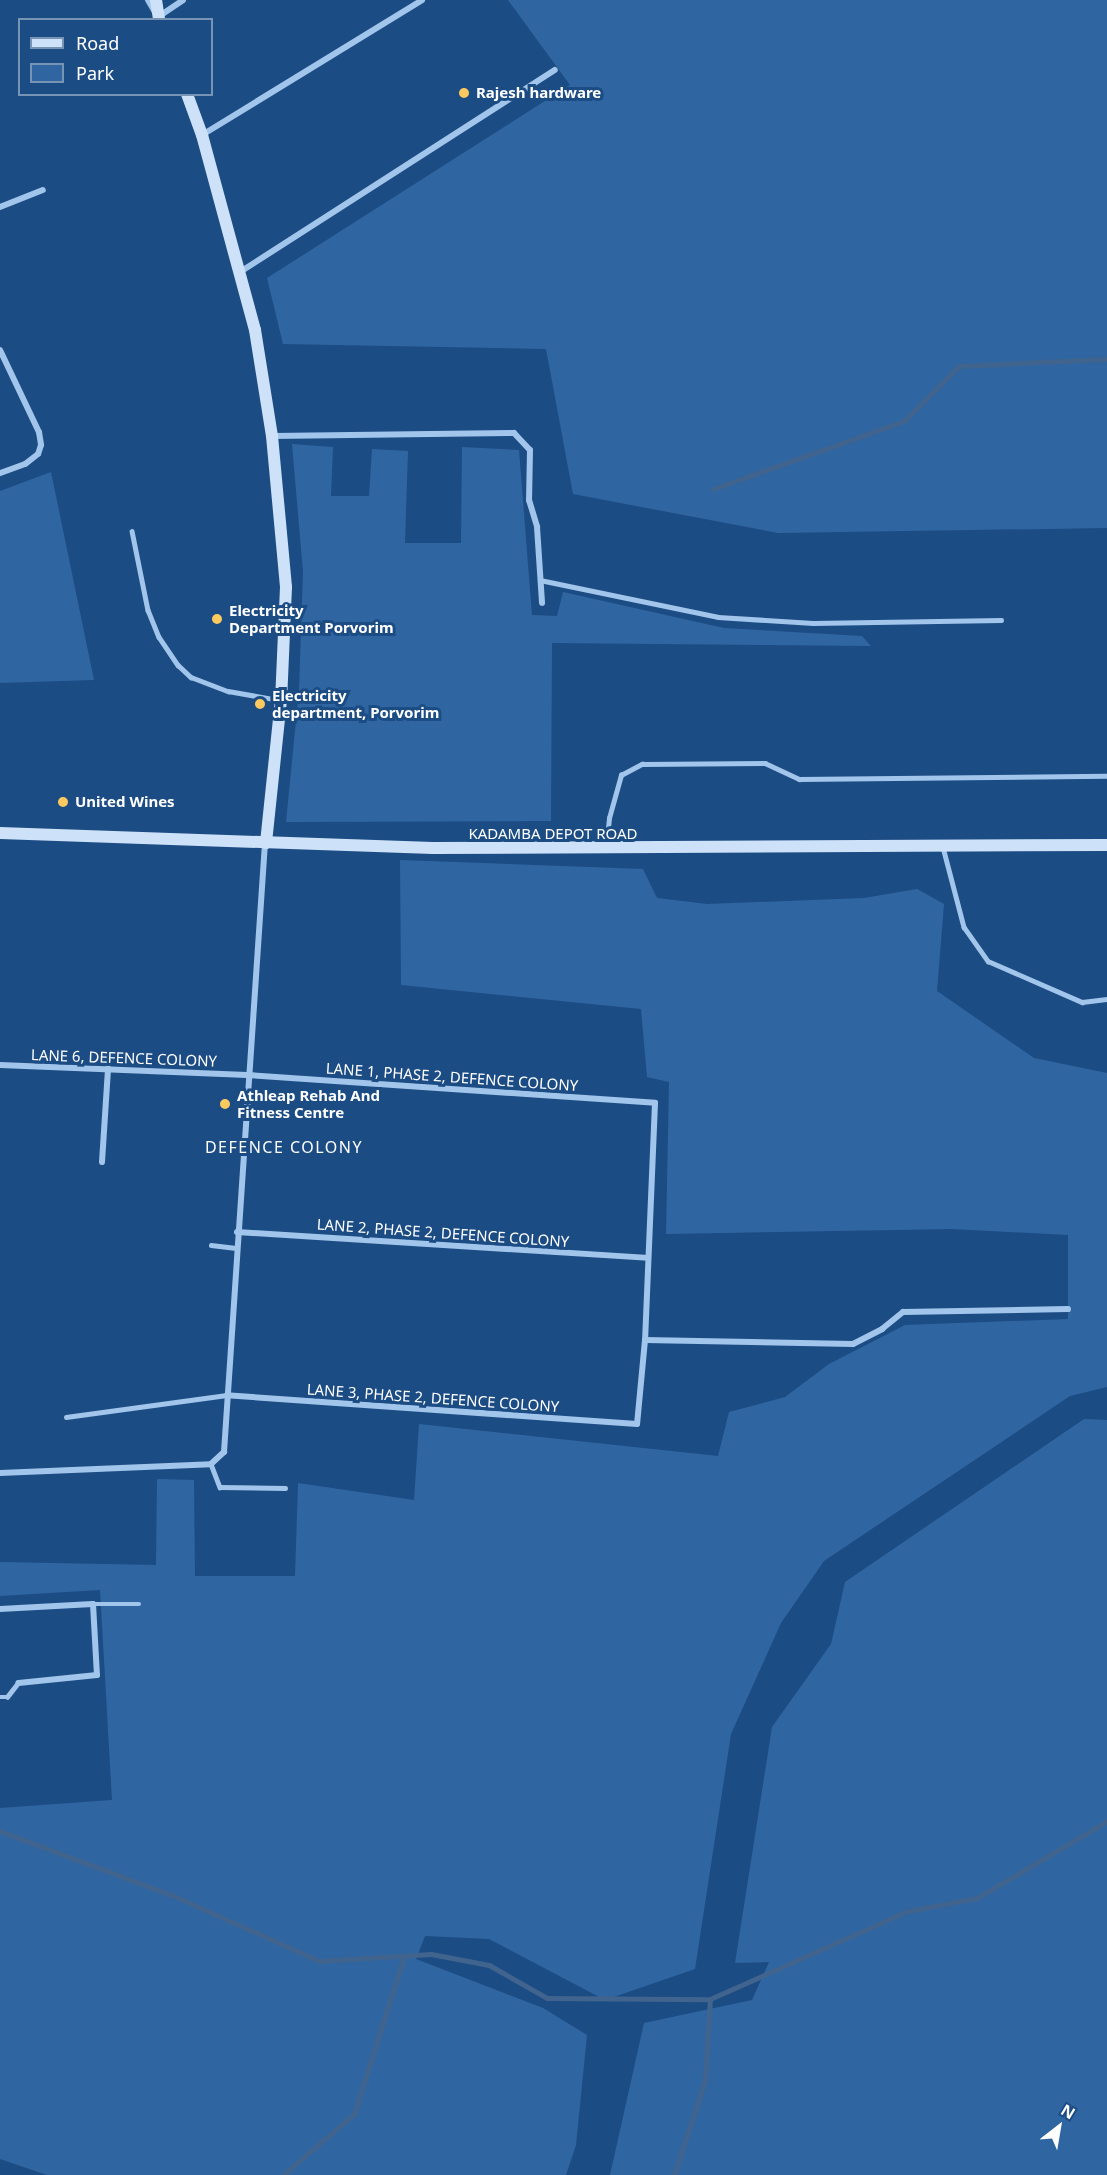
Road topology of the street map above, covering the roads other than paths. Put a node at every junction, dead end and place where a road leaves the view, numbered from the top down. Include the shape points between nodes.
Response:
1 (148, 0) edge
2 (156, 0) edge
3 (183, 0) edge
4 (422, 0) edge
5 (158, 18) edge
6 (555, 70) dead end
7 (188, 96) edge
8 (202, 135) junction
9 (43, 190) dead end
10 (0, 207) edge
11 (240, 272) junction
12 (0, 350) edge
13 (272, 436) junction
14 (0, 473) edge
15 (132, 531) dead end
16 (538, 580) junction
17 (542, 603) dead end
18 (1001, 620) dead end
19 (281, 700) junction
20 (1107, 776) edge
21 (0, 833) edge
22 (266, 843) junction
23 (1107, 845) edge
24 (943, 847) junction
25 (606, 850) junction
26 (1107, 999) edge
27 (0, 1065) edge
28 (108, 1068) junction
29 (247, 1075) junction
30 (102, 1162) dead end
31 (237, 1232) junction
32 (211, 1245) dead end
33 (236, 1248) junction
34 (648, 1258) junction
35 (1068, 1309) dead end
36 (645, 1340) junction
37 (227, 1395) junction
38 (66, 1417) dead end
39 (211, 1464) junction
40 (0, 1473) edge
41 (285, 1488) dead end
42 (93, 1604) junction
43 (139, 1604) dead end
44 (0, 1609) edge
45 (18, 1683) joint
46 (0, 1697) edge

1 - 5 street
2 - 5 street
3 - 5 street
4 - 8 street
6 - 11 street
7 - 8 street
8 - 11 street
9 - 10 street
11 - 13 street via 255,330
12 - 14 street via 39,432 41,445 38,454 25,464
13 - 16 street via 514,434 530,450 529,500 537,527
13 - 19 street via 286,587
15 - 19 lane via 148,610 159,638 178,665 191,677 228,691
16 - 17 street
16 - 18 lane via 718,617 813,623
19 - 22 street
20 - 25 lane via 799,779 765,763 642,764 621,775 609,818
21 - 22 street, KADAMBA DEPOT ROAD
22 - 25 street, KADAMBA DEPOT ROAD
22 - 29 street
23 - 24 street, KADAMBA DEPOT ROAD
24 - 25 street, KADAMBA DEPOT ROAD
24 - 26 lane via 964,927 988,961 1082,1002
27 - 28 street, LANE 6, DEFENCE COLONY
28 - 29 street, LANE 6, DEFENCE COLONY
28 - 30 street
29 - 31 street
29 - 34 street, LANE 1, PHASE 2, DEFENCE COLONY via 655,1103
31 - 33 street
31 - 34 street, LANE 2, PHASE 2, DEFENCE COLONY
32 - 33 lane
33 - 37 street
34 - 36 street
35 - 36 street via 903,1312 853,1344
36 - 37 street, LANE 3, PHASE 2, DEFENCE COLONY via 637,1424
37 - 38 lane
37 - 39 street via 224,1452
39 - 40 street
39 - 41 lane via 220,1487
42 - 43 lane
42 - 44 street
42 - 45 street via 97,1675
45 - 46 lane via 7,1696

